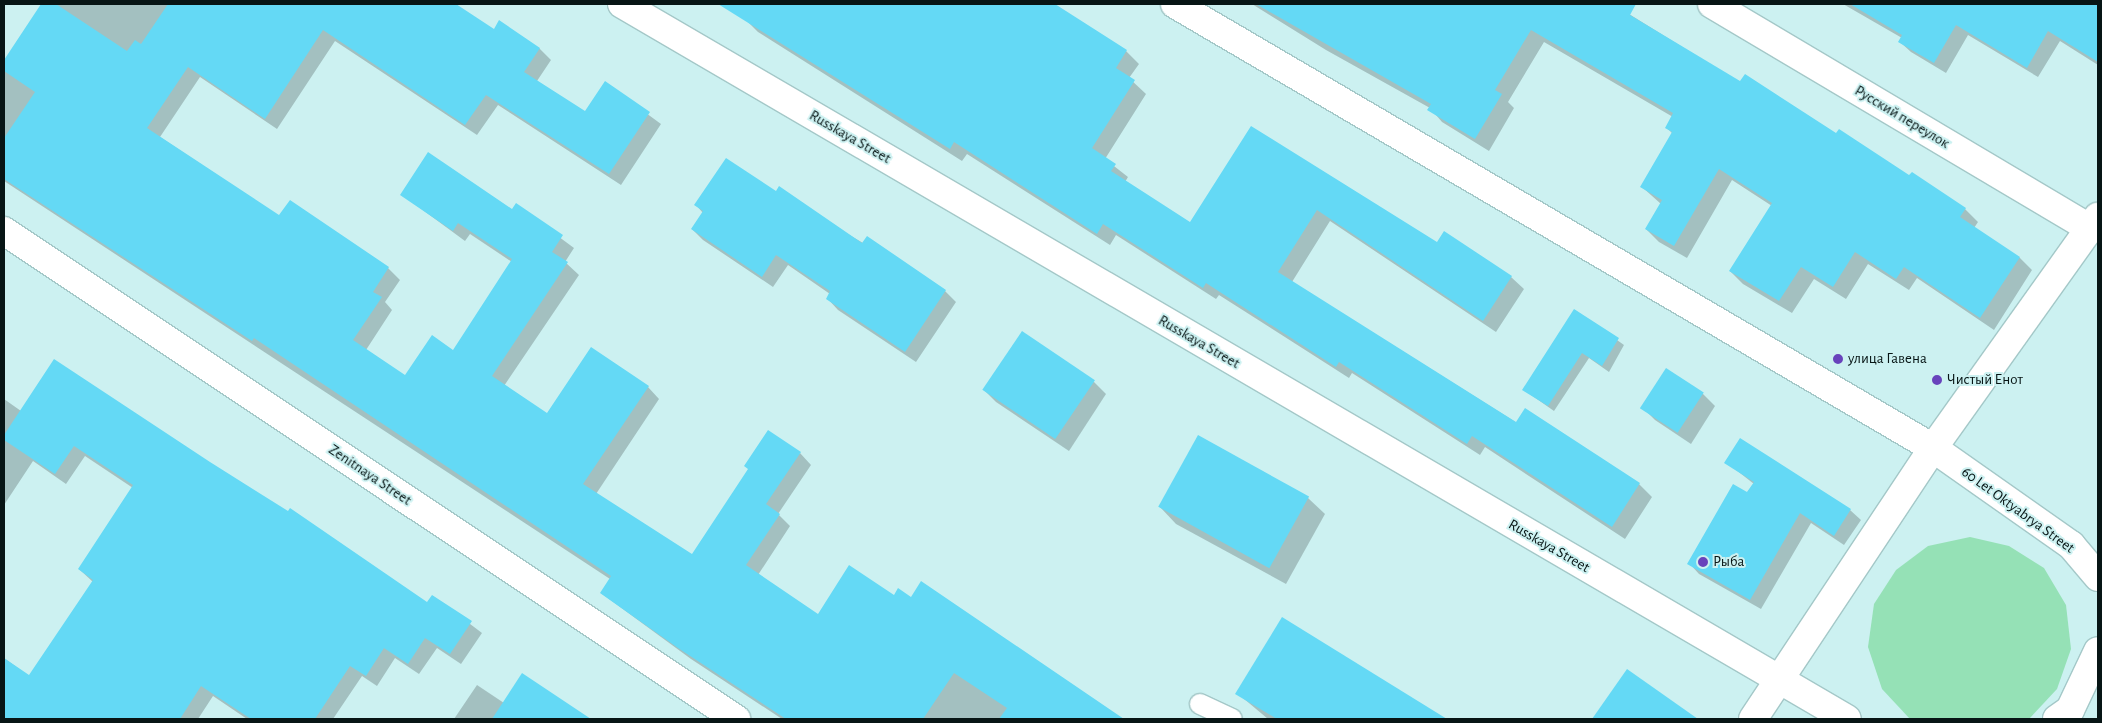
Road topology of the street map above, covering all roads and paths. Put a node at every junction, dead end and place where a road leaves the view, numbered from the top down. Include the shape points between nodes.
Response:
1 (622, 4) edge
2 (1174, 4) edge
3 (1712, 4) edge
4 (2094, 223) edge
5 (4, 231) edge
6 (1933, 448) junction
7 (2098, 577) edge
8 (2098, 651) edge
9 (1778, 680) junction
10 (1200, 704) dead end
11 (736, 719) edge
12 (1232, 719) edge
13 (1753, 719) edge
14 (1847, 719) edge
15 (2057, 719) edge

1 - 9 main road, Russkaya Street
2 - 6 main road
3 - 4 main road, Русский переулок
4 - 6 main road
5 - 11 main road, Zenitnaya Street
6 - 7 main road, 60 Let Oktyabrya Street via 2071,545
6 - 9 main road
8 - 15 main road via 2070,710
9 - 13 main road
9 - 14 main road
10 - 12 lane

